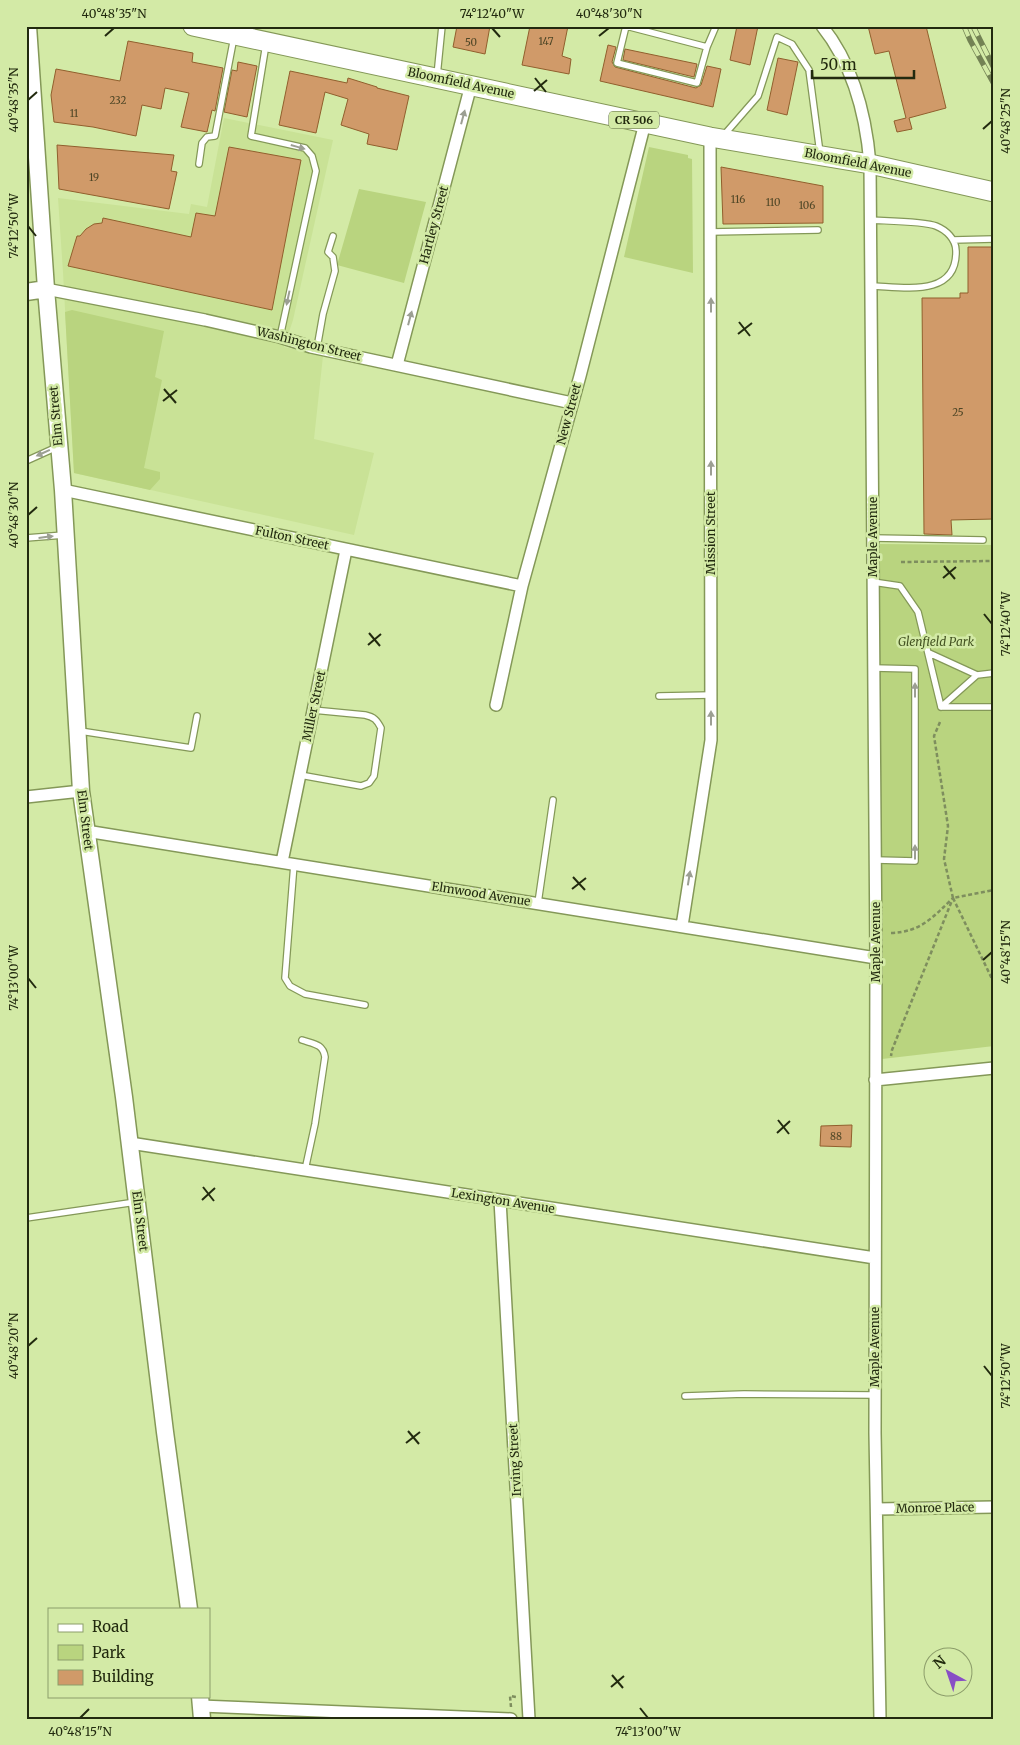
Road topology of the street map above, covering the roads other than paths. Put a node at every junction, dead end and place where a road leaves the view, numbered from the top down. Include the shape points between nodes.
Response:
1 (28, 26) edge
2 (193, 26) edge
3 (442, 26) edge
4 (716, 26) edge
5 (822, 26) edge
6 (235, 35) junction
7 (266, 42) junction
8 (28, 46) edge
9 (707, 47) junction
10 (437, 78) junction
11 (471, 85) junction
12 (645, 123) junction
13 (716, 138) junction
14 (820, 156) junction
15 (199, 164) dead end
16 (870, 164) junction
17 (994, 192) edge
18 (870, 220) junction
19 (818, 230) dead end
20 (710, 232) junction
21 (333, 236) dead end
22 (994, 239) edge
23 (953, 240) junction
24 (871, 286) junction
25 (46, 289) junction
26 (26, 292) edge
27 (280, 337) junction
28 (317, 348) junction
29 (397, 365) junction
30 (572, 403) junction
31 (59, 446) junction
32 (26, 461) edge
33 (63, 490) junction
34 (65, 535) junction
35 (26, 538) edge
36 (873, 538) junction
37 (983, 540) dead end
38 (346, 550) junction
39 (873, 582) junction
40 (522, 586) junction
41 (929, 654) junction
42 (874, 668) junction
43 (994, 673) edge
44 (977, 674) junction
45 (711, 695) junction
46 (659, 696) dead end
47 (496, 705) dead end
48 (941, 707) junction
49 (994, 707) edge
50 (313, 710) junction
51 (197, 716) dead end
52 (78, 730) junction
53 (300, 775) junction
54 (81, 790) junction
55 (26, 797) edge
56 (553, 800) dead end
57 (86, 831) junction
58 (876, 860) junction
59 (282, 862) junction
60 (294, 864) junction
61 (538, 904) junction
62 (682, 926) junction
63 (876, 958) junction
64 (366, 1006) dead end
65 (302, 1040) dead end
66 (994, 1068) edge
67 (875, 1080) junction
68 (130, 1143) junction
69 (305, 1170) junction
70 (500, 1200) junction
71 (138, 1202) junction
72 (26, 1218) edge
73 (875, 1258) junction
74 (875, 1395) junction
75 (685, 1396) dead end
76 (994, 1507) edge
77 (876, 1509) junction
78 (189, 1608) edge
79 (201, 1707) edge
80 (511, 1719) edge
81 (529, 1719) edge
82 (880, 1719) edge

1 - 8 street, Elm Street
2 - 6 main road, Bloomfield Avenue / CR 506
3 - 10 lane
4 - 9 lane
5 - 16 street, Maple Avenue via 856,88
6 - 7 main road, Bloomfield Avenue / CR 506
6 - 15 lane via 215,136 207,137 202,143
7 - 10 main road, Bloomfield Avenue / CR 506
7 -> 27 lane via 251,136 305,148 312,156 316,171
8 - 25 street, Elm Street
9 - 9 lane via 697,83 617,63 626,26
10 - 11 main road, Bloomfield Avenue / CR 506
11 - 12 main road, Bloomfield Avenue / CR 506
29 -> 11 street, Hartley Street
12 - 13 main road, Bloomfield Avenue / CR 506
12 - 30 street, New Street
13 - 14 main road, Bloomfield Avenue / CR 506
13 - 14 lane via 758,96 777,37 792,44 809,70
13 - 20 street, Mission Street
14 - 16 main road, Bloomfield Avenue / CR 506
16 - 17 main road, Bloomfield Avenue / CR 506
16 - 18 street, Maple Avenue
18 - 23 lane via 934,225
18 - 24 street, Maple Avenue
19 - 20 lane
45 -> 20 street, Mission Street
21 - 28 lane via 328,252 333,258 335,271
22 - 23 lane
23 - 24 lane via 956,262 948,278 928,287
24 - 36 street, Maple Avenue
25 - 26 street
25 - 27 street, Washington Street
25 - 31 street, Elm Street
27 - 28 street, Washington Street
28 - 29 street, Washington Street
29 - 30 street, Washington Street
30 - 40 street, New Street
31 -> 32 lane
31 - 33 street, Elm Street
33 - 34 street, Elm Street
33 - 38 street, Fulton Street
35 -> 34 lane
34 - 52 street, Elm Street
36 - 37 lane
36 - 39 street, Maple Avenue
38 - 40 street, Fulton Street
38 - 50 street, Miller Street
39 - 41 lane via 900,586 918,612
39 - 42 street, Maple Avenue
40 - 47 street, New Street
41 - 44 lane
41 - 48 lane
42 - 58 street, Maple Avenue
58 -> 42 lane via 915,861 915,669
43 - 44 lane
44 - 48 lane
45 - 46 lane
62 -> 45 street, Mission Street via 711,740
48 - 49 lane
50 - 53 street, Miller Street
50 - 53 lane via 366,715 378,721 381,728 374,776 361,786
51 - 52 lane via 191,748
52 - 54 street, Elm Street
53 - 59 street, Miller Street
54 - 55 street
54 - 57 street, Elm Street
56 - 61 lane
57 - 59 street, Elmwood Avenue
57 - 68 street, Elm Street
58 - 63 street, Maple Avenue
59 - 60 street, Elmwood Avenue
60 - 61 street, Elmwood Avenue
60 - 64 lane via 285,978 290,986 305,994
61 - 62 street, Elmwood Avenue
62 - 63 street, Elmwood Avenue
63 - 67 street, Maple Avenue
65 - 69 lane via 319,1045 324,1049 325,1057
66 - 67 street
67 - 73 street, Maple Avenue
68 - 69 street, Lexington Avenue
68 - 71 street, Elm Street
69 - 70 street, Lexington Avenue
70 - 73 street, Lexington Avenue
70 - 81 street, Irving Street
71 - 72 lane
71 - 78 street, Elm Street
73 - 74 street, Maple Avenue
74 - 75 lane
74 - 77 street, Maple Avenue
76 - 77 street, Monroe Place
77 - 82 street, Maple Avenue
79 - 80 street

